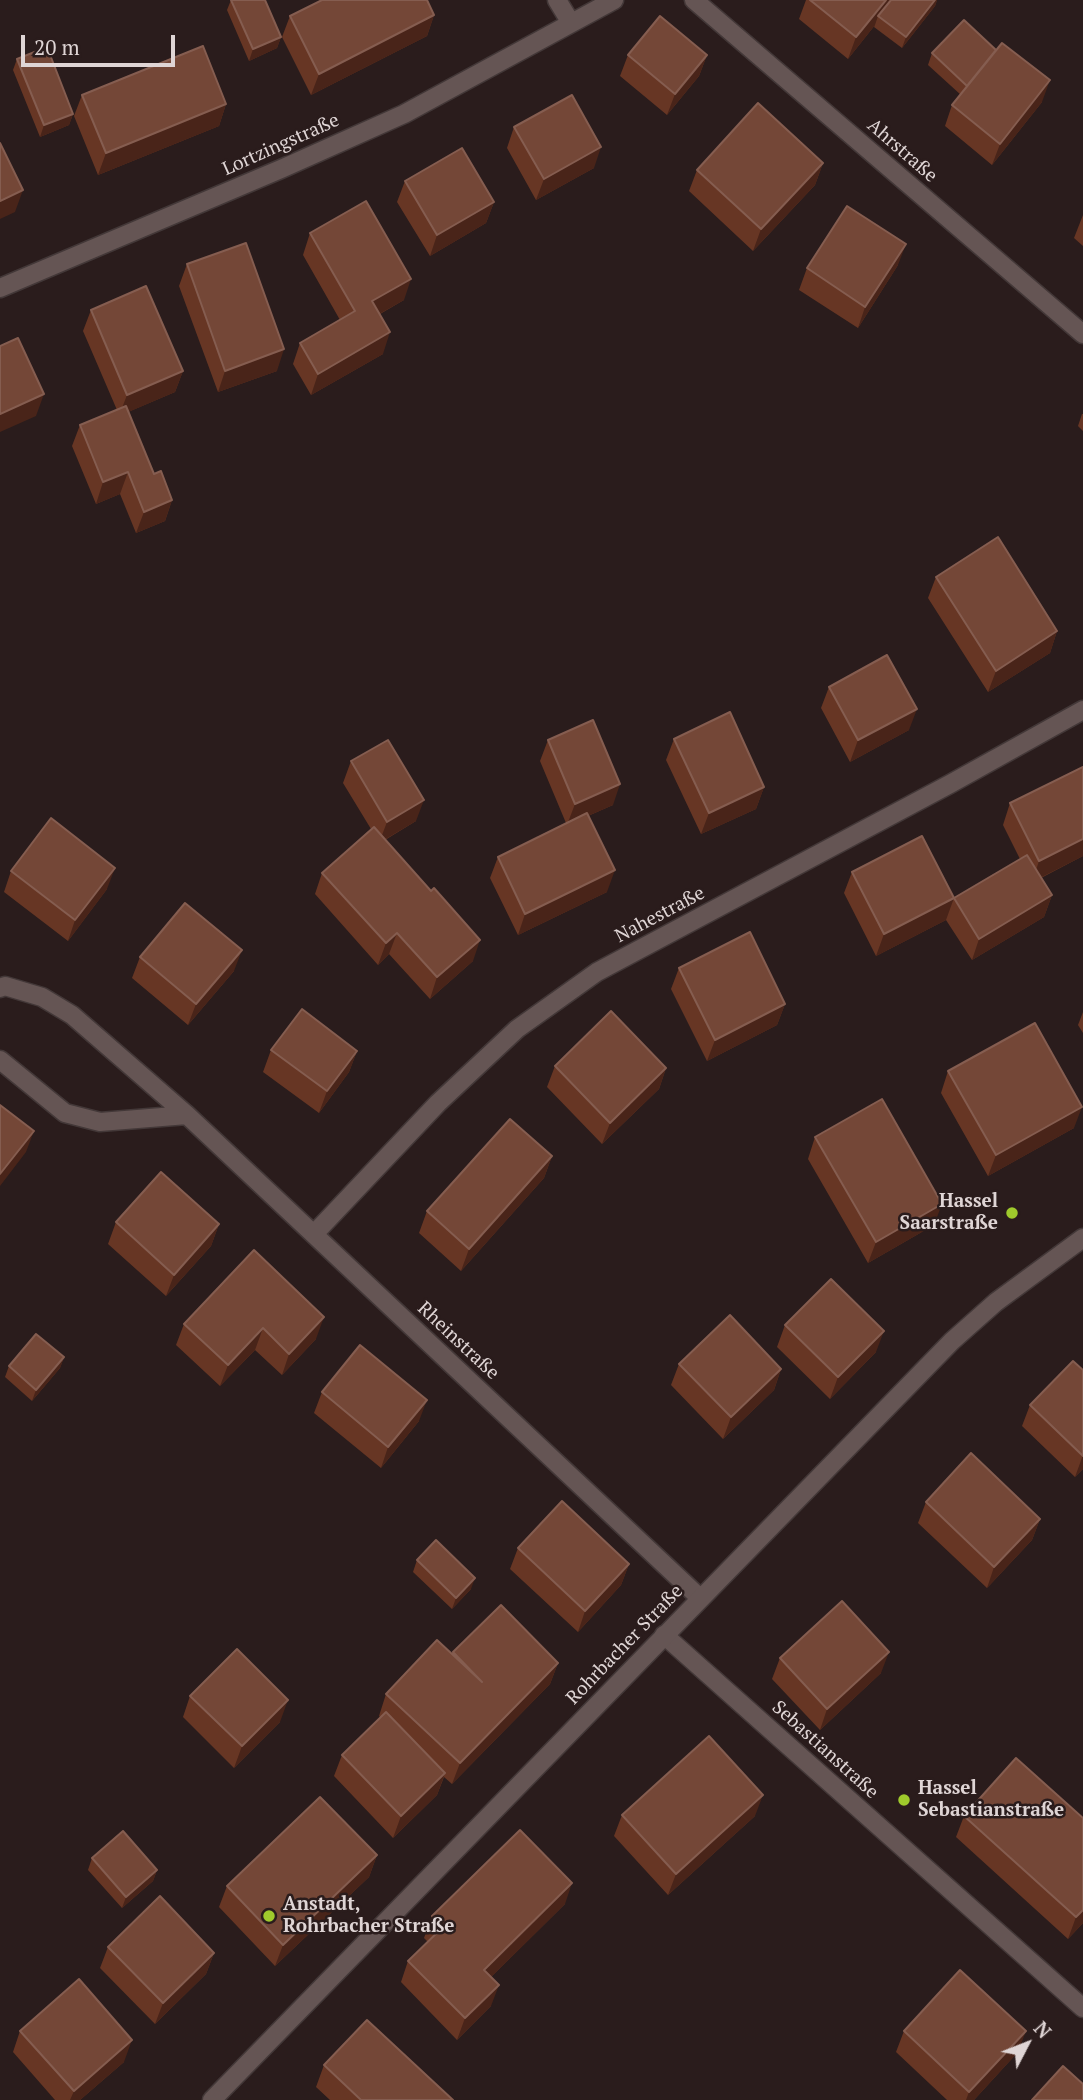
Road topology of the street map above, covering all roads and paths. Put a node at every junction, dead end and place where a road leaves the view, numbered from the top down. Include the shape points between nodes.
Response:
1 (558, 0) edge
2 (614, 0) edge
3 (694, 0) edge
4 (571, 23) junction
5 (0, 288) edge
6 (1083, 334) edge
7 (1083, 710) edge
8 (0, 988) edge
9 (0, 1060) edge
10 (187, 1115) junction
11 (314, 1234) junction
12 (1083, 1238) edge
13 (700, 1598) junction
14 (664, 1635) junction
15 (1083, 2008) edge
16 (212, 2100) edge

1 - 4 street
2 - 4 street, Lortzingstraße
3 - 6 street, Ahrstraße
4 - 5 street, Lortzingstraße via 404,114
7 - 11 street, Nahestraße via 597,972 517,1029 438,1103
8 - 10 street, Rheinstraße via 43,997 72,1015
9 - 10 street via 65,1113 100,1122
10 - 11 street, Rheinstraße
11 - 13 street, Rheinstraße
12 - 13 street, Rohrbacher Straße via 996,1302 953,1341
13 - 14 street, Rohrbacher Straße
14 - 15 street, Sebastianstraße
14 - 16 street, Rohrbacher Straße

